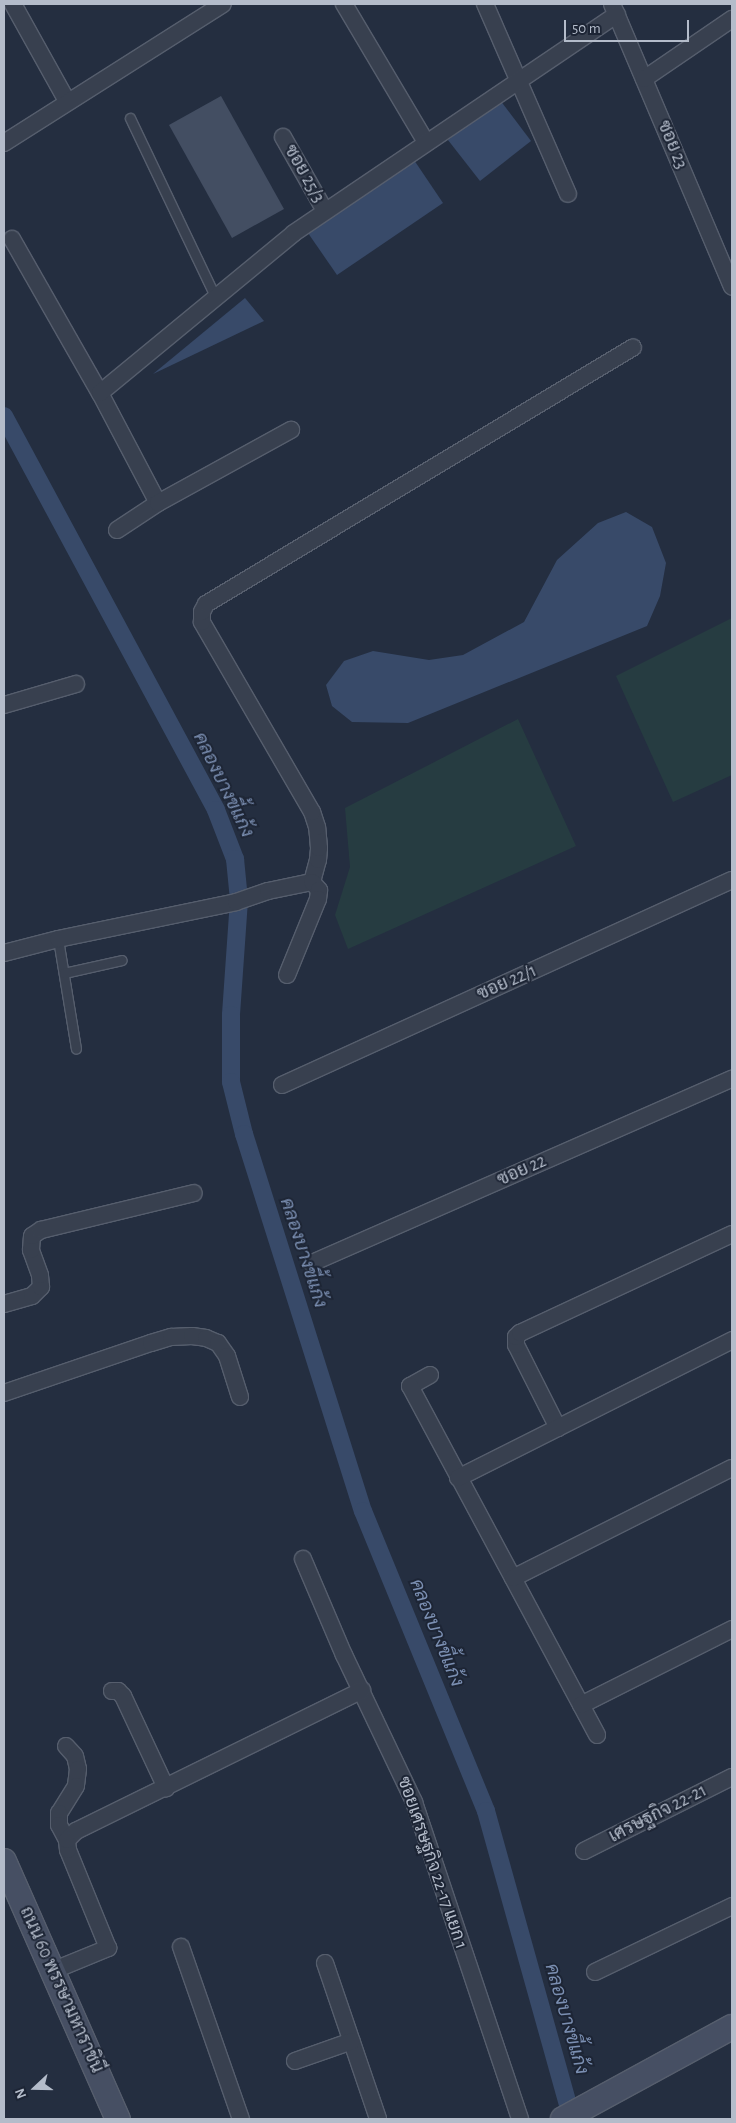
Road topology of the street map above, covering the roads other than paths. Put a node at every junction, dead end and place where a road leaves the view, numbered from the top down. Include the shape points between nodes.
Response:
1 (13, 4) edge
2 (223, 4) edge
3 (344, 4) edge
4 (485, 4) edge
5 (614, 9) edge
6 (732, 19) edge
7 (644, 79) junction
8 (519, 80) junction
9 (67, 101) junction
10 (130, 118) dead end
11 (283, 137) dead end
12 (426, 142) junction
13 (4, 143) edge
14 (568, 194) dead end
15 (325, 210) junction
16 (12, 238) dead end
17 (732, 287) edge
18 (215, 296) junction
19 (633, 347) dead end
20 (100, 393) junction
21 (291, 430) dead end
22 (158, 503) junction
23 (118, 530) dead end
24 (76, 684) dead end
25 (4, 705) edge
26 (732, 880) edge
27 (312, 882) junction
28 (58, 939) junction
29 (4, 953) edge
30 (122, 960) dead end
31 (64, 973) junction
32 (287, 975) dead end
33 (76, 1049) dead end
34 (732, 1079) edge
35 (282, 1085) dead end
36 (194, 1193) dead end
37 (732, 1234) edge
38 (312, 1263) dead end
39 (4, 1304) edge
40 (732, 1340) edge
41 (430, 1375) dead end
42 (4, 1392) edge
43 (240, 1397) dead end
44 (558, 1428) junction
45 (732, 1468) edge
46 (458, 1478) junction
47 (303, 1559) dead end
48 (513, 1578) junction
49 (732, 1629) edge
50 (362, 1690) junction
51 (112, 1691) dead end
52 (581, 1705) junction
53 (597, 1735) dead end
54 (66, 1746) dead end
55 (732, 1777) edge
56 (166, 1788) junction
57 (67, 1840) junction
58 (584, 1851) dead end
59 (4, 1861) edge
60 (732, 1906) edge
61 (181, 1947) dead end
62 (325, 1963) dead end
63 (52, 1971) junction
64 (595, 1972) dead end
65 (732, 2027) edge
66 (352, 2041) junction
67 (296, 2061) dead end
68 (118, 2119) edge
69 (241, 2119) edge
70 (378, 2119) edge
71 (520, 2119) edge
72 (563, 2119) edge

1 - 9 street
2 - 9 street
3 - 12 street
4 - 8 street
5 - 7 street, ซอย 23
5 - 8 street
6 - 7 street
7 - 17 street, ซอย 23
8 - 12 street
8 - 14 street
9 - 13 street
10 - 18 lane
11 - 15 street, ซอย 25/3
12 - 15 street
15 - 18 street
16 - 20 street
18 - 20 street
19 - 27 street via 206,604 202,612 206,629 312,812 319,848
20 - 22 street
21 - 22 street
22 - 23 street
24 - 25 street
26 - 35 street, ซอย 22/1
27 - 28 street via 236,902
27 - 32 street via 319,890 318,899
28 - 29 street
28 - 31 lane
30 - 31 lane
31 - 33 lane
34 - 38 street, ซอย 22
36 - 39 street via 41,1230 32,1236 31,1250 41,1287 32,1296
37 - 44 street via 520,1333 516,1345
40 - 44 street
41 - 46 street via 410,1386
42 - 43 street via 158,1341 192,1336 218,1343 227,1356
44 - 46 street
45 - 48 street
46 - 48 street
47 - 50 street, ซอยเศรษฐกิจ 22-17 แยก 1
48 - 52 street
49 - 52 street
50 - 56 street
50 - 71 street, ซอยเศรษฐกิจ 22-17 แยก 1 via 414,1802
51 - 56 street via 123,1696
52 - 53 street
54 - 57 street via 75,1756 78,1769 76,1786 59,1814 59,1825
55 - 58 street, เศรษฐกิจ 22-21
56 - 57 street via 76,1831
57 - 63 street via 68,1850 108,1948
59 - 63 street, ถนน 60 พรรษามหาราชินี
60 - 64 street
61 - 69 street
62 - 66 street
63 - 68 street, ถนน 60 พรรษามหาราชินี
65 - 72 street
66 - 67 street
66 - 70 street

